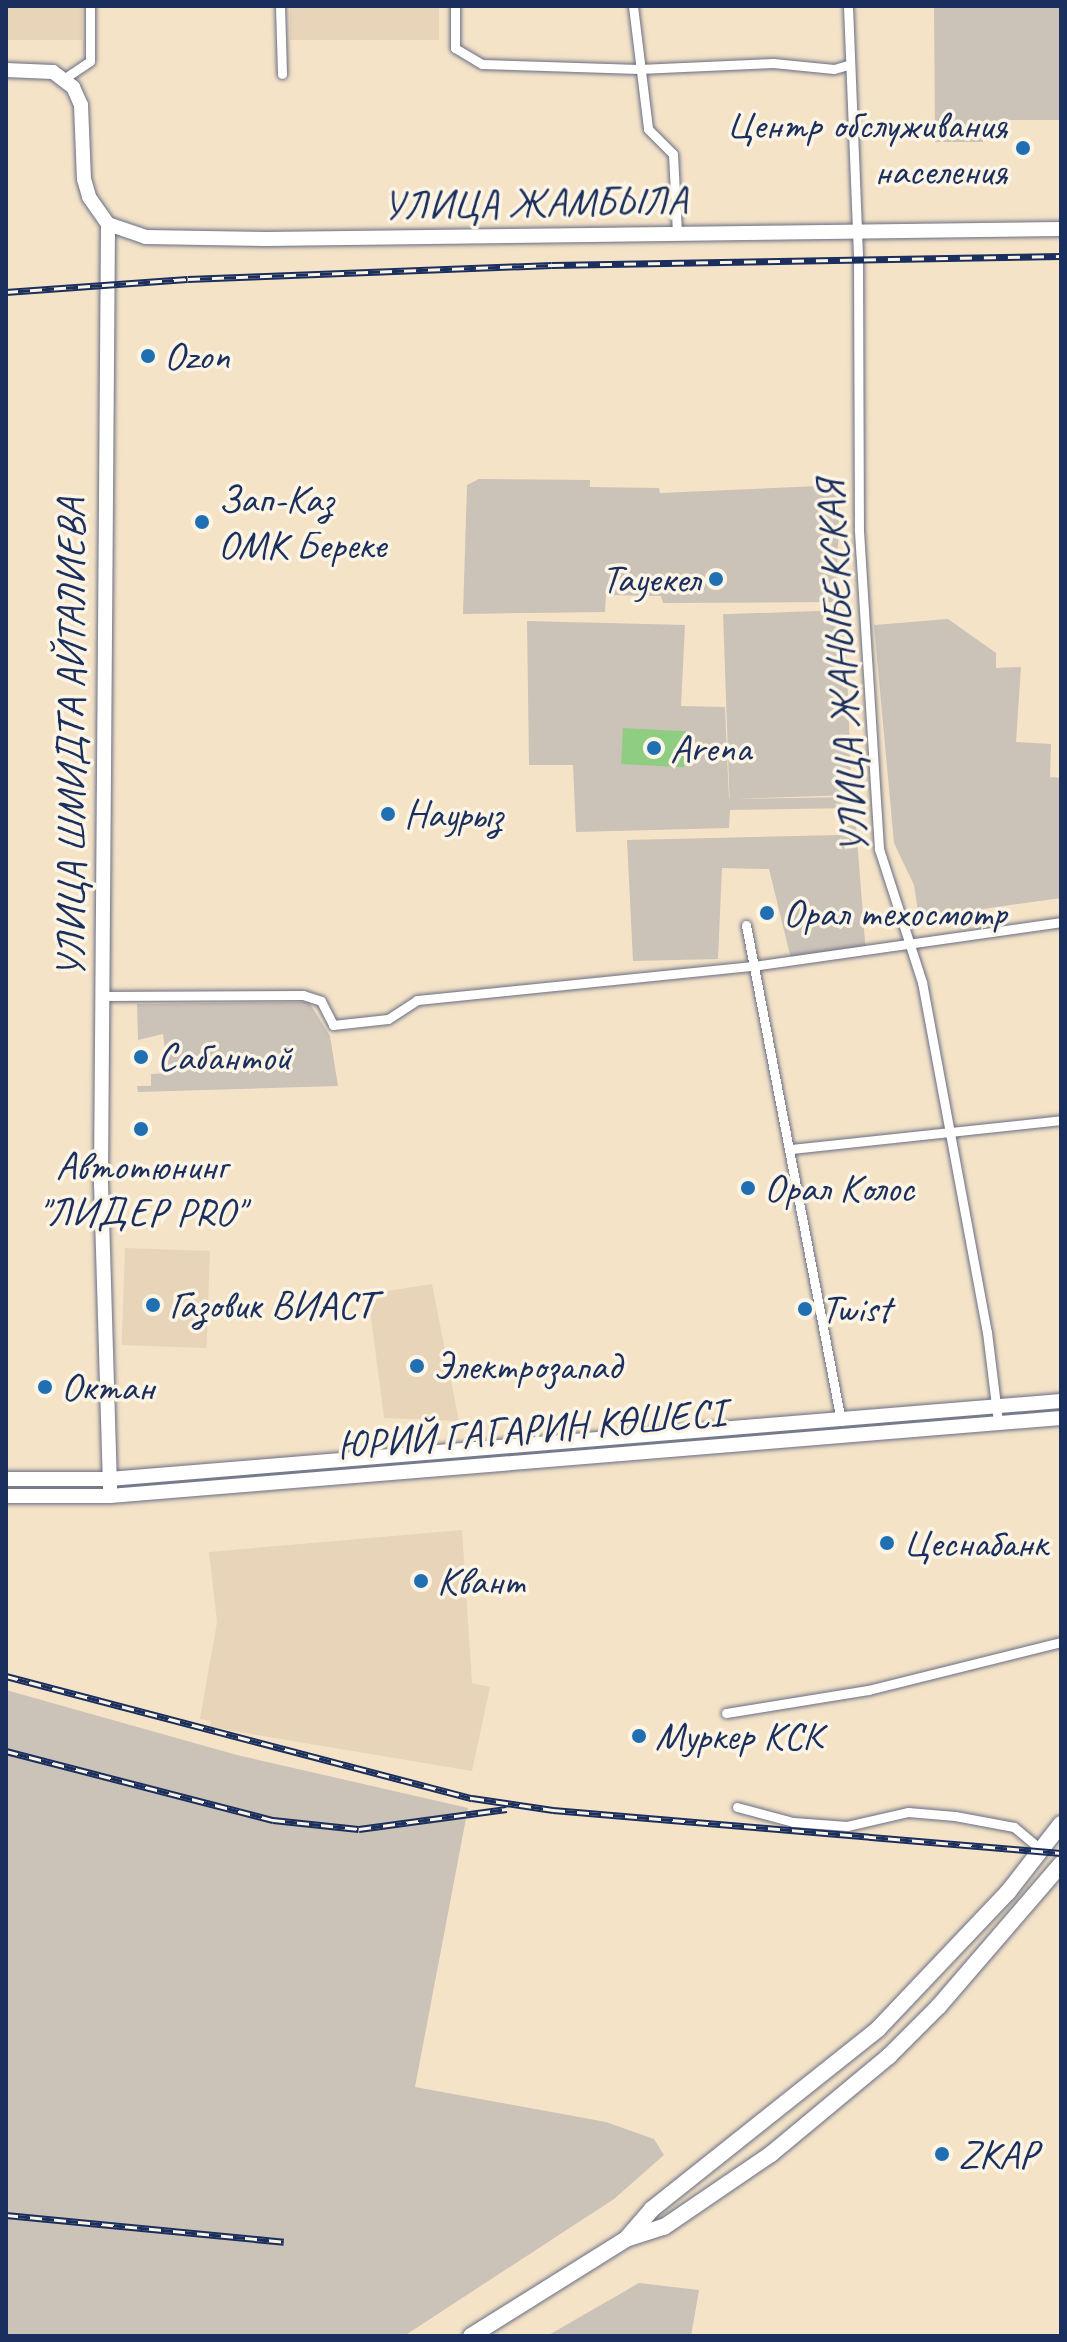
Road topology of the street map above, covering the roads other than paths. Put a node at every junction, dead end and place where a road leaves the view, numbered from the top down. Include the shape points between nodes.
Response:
1 (90, 6) edge
2 (280, 6) edge
3 (455, 6) edge
4 (633, 6) edge
5 (848, 6) edge
6 (848, 65) junction
7 (639, 69) junction
8 (6, 70) edge
9 (282, 74) dead end
10 (65, 78) junction
11 (108, 224) junction
12 (1061, 229) edge
13 (856, 232) junction
14 (677, 234) junction
15 (1061, 922) edge
16 (746, 925) dead end
17 (907, 941) junction
18 (753, 966) junction
19 (101, 996) junction
20 (1061, 1120) edge
21 (949, 1134) junction
22 (791, 1149) junction
23 (1061, 1401) edge
24 (996, 1406) junction
25 (1061, 1418) edge
26 (841, 1421) junction
27 (998, 1422) junction
28 (6, 1479) edge
29 (109, 1479) junction
30 (6, 1496) edge
31 (110, 1496) junction
32 (1061, 1642) edge
33 (726, 1713) dead end
34 (737, 1807) dead end
35 (1061, 1824) edge
36 (1041, 1850) junction
37 (1061, 1864) edge
38 (715, 2160) junction
39 (732, 2182) junction
40 (626, 2239) junction
41 (471, 2336) edge

1 - 10 street via 90,61
2 - 9 street
3 - 7 street via 455,48 482,64
4 - 7 street
5 - 6 street, УЛИЦА ЖАНЫБЕКСКАЯ
6 - 7 street
6 - 13 street, УЛИЦА ЖАНЫБЕКСКАЯ
7 - 14 street via 648,129 673,154
8 - 10 street via 53,72
10 - 11 street via 81,105 89,197
11 - 14 street, УЛИЦА ЖАМБЫЛА via 145,237
11 - 19 street, УЛИЦА ШМИДТА АЙТАЛИЕВА
12 - 13 street, УЛИЦА ЖАМБЫЛА
13 - 14 street, УЛИЦА ЖАМБЫЛА
13 - 17 street, УЛИЦА ЖАНЫБЕКСКАЯ via 866,679 879,849
15 - 17 street
16 - 18 street
17 - 18 street
17 - 21 street, УЛИЦА ЖАНЫБЕКСКАЯ via 922,982
18 - 19 street via 428,998 388,1019 333,1025 321,1001 303,995
18 - 22 street via 768,1061
19 - 29 street, УЛИЦА ШМИДТА АЙТАЛИЕВА
20 - 21 street
21 - 22 street
21 - 24 street, УЛИЦА ЖАНЫБЕКСКАЯ
22 - 26 street
23 - 24 street, ЮРИЙ ГАГАРИН КӨШЕСІ
24 - 26 street, ЮРИЙ ГАГАРИН КӨШЕСІ
24 - 27 street, УЛИЦА ЖАНЫБЕКСКАЯ
25 - 27 street, ЮРИЙ ГАГАРИН КӨШЕСІ
26 - 29 street, ЮРИЙ ГАГАРИН КӨШЕСІ
27 - 31 street, ЮРИЙ ГАГАРИН КӨШЕСІ
28 - 29 street, ЮРИЙ ГАГАРИН КӨШЕСІ
29 - 31 street, УЛИЦА ШМИДТА АЙТАЛИЕВА
30 - 31 street, ЮРИЙ ГАГАРИН КӨШЕСІ
32 - 33 street via 868,1690
34 - 36 street via 793,1822 847,1826 908,1812 955,1816 1014,1827
35 - 36 highway
36 - 38 highway via 975,1929 878,2029
37 - 39 highway via 948,1997 889,2056
38 - 39 highway
38 - 40 highway via 652,2209
39 - 40 highway via 664,2227
40 - 41 highway

